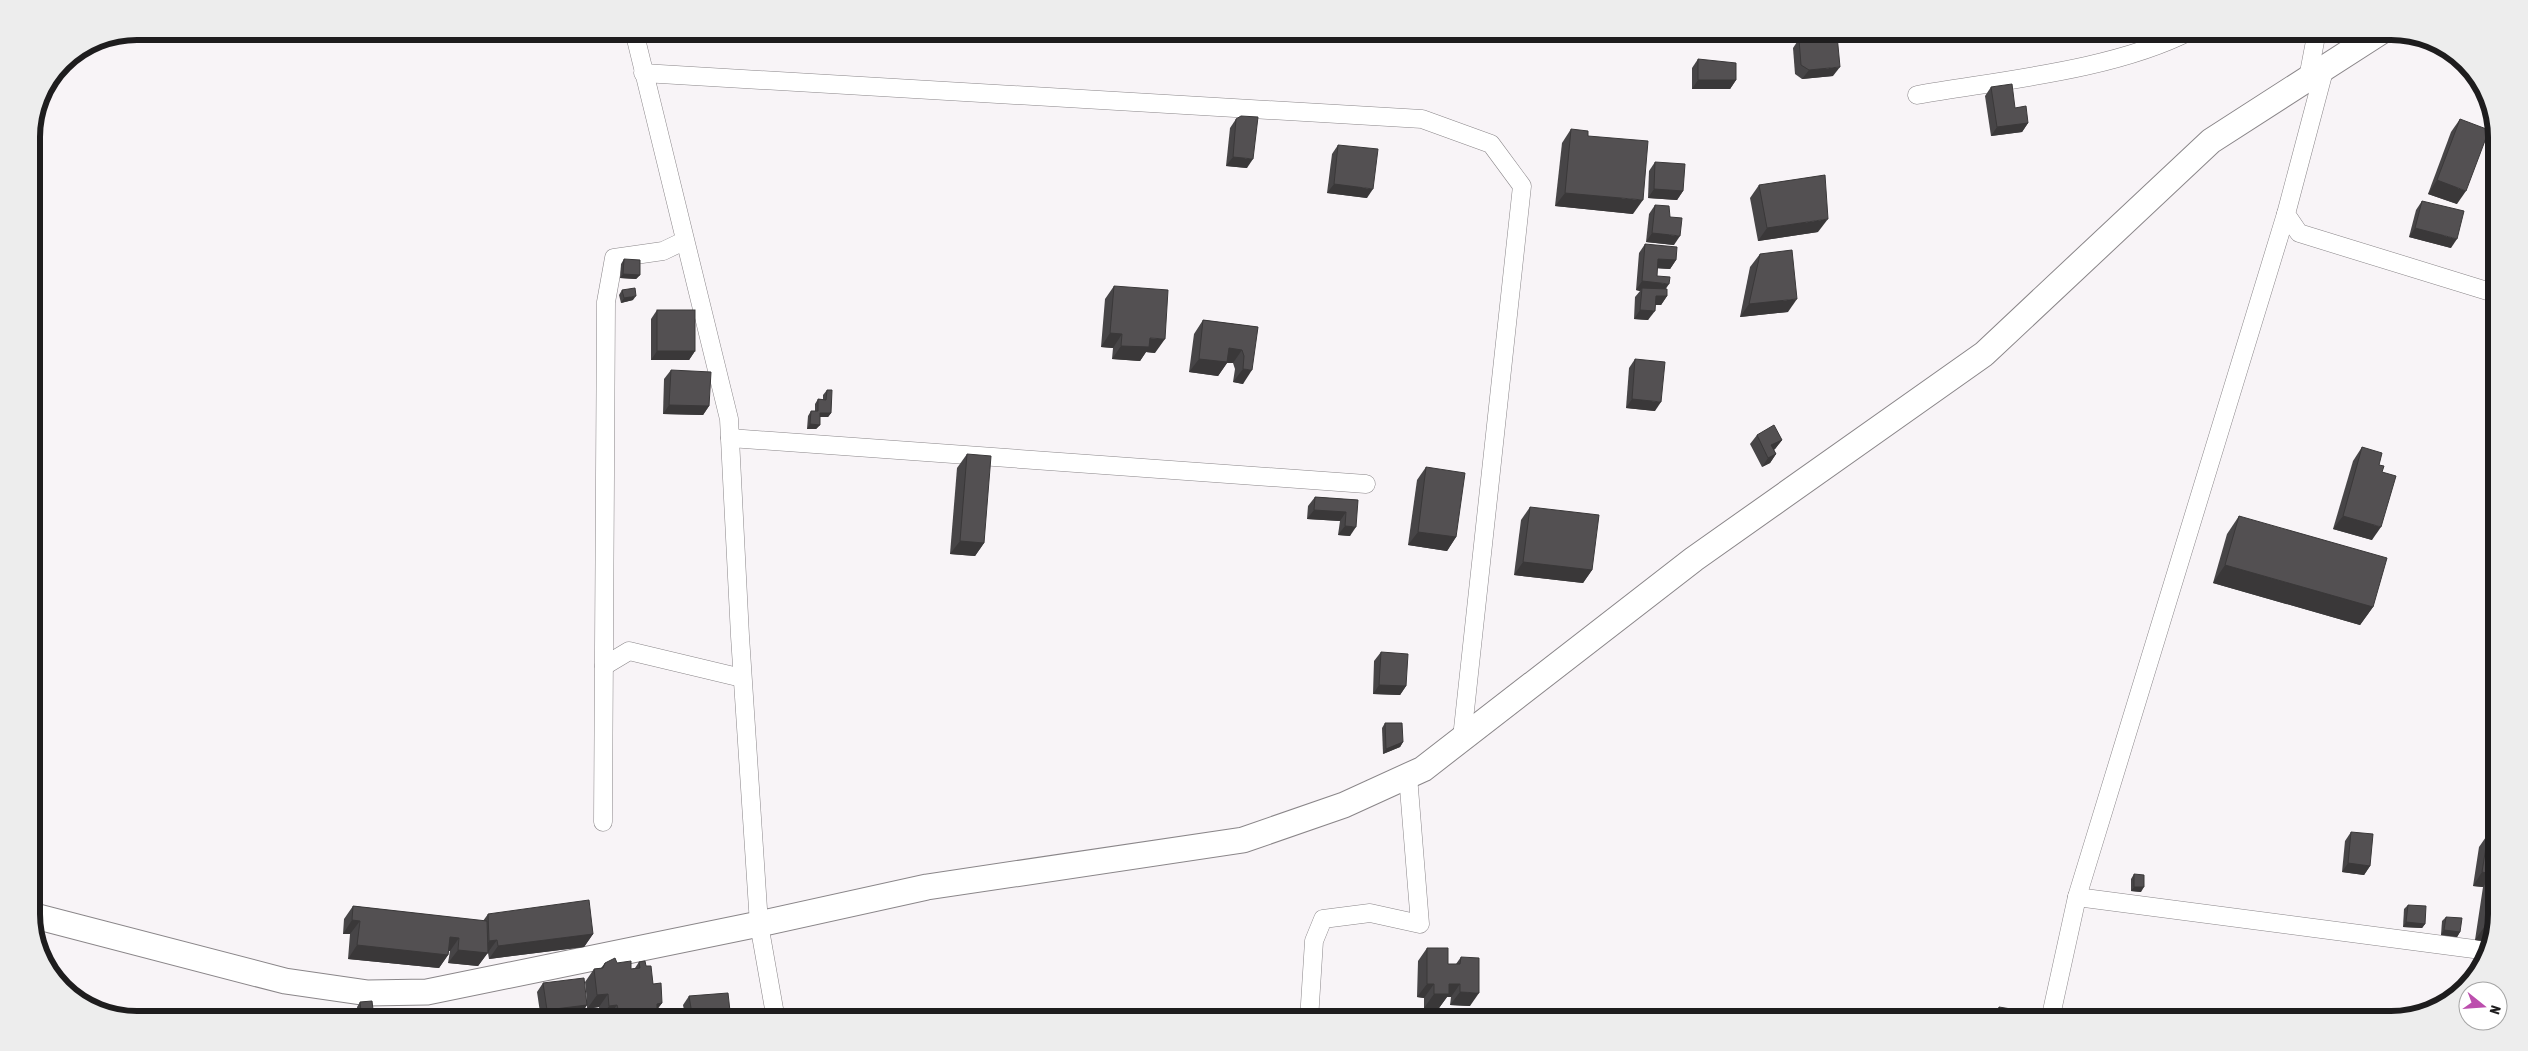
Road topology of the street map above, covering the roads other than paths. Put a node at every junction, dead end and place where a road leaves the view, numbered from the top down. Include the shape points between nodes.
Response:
1 (636, 40) edge
2 (2173, 40) edge
3 (2317, 40) edge
4 (2368, 40) edge
5 (2317, 72) junction
6 (643, 73) junction
7 (1918, 95) dead end
8 (2286, 214) junction
9 (684, 242) junction
10 (2488, 291) edge
11 (730, 438) junction
12 (1366, 484) dead end
13 (604, 666) junction
14 (742, 678) junction
15 (1462, 738) junction
16 (1408, 776) junction
17 (603, 822) dead end
18 (2077, 897) junction
19 (40, 917) edge
20 (759, 924) junction
21 (2481, 950) edge
22 (774, 1011) edge
23 (1310, 1011) edge
24 (2052, 1011) edge

1 - 6 street
2 - 7 street via 2162,46 2068,69
3 - 5 street
4 - 5 street
5 - 8 street
5 - 15 street via 2211,141 1984,354 1694,558
6 - 9 street
6 - 15 street via 1422,119 1491,144 1522,186
8 - 10 street via 2299,233
8 - 18 street
9 - 11 street
9 - 13 street via 663,251 614,258 606,302
11 - 12 street
11 - 14 street
13 - 14 street via 629,651
13 - 17 street
14 - 20 street
15 - 16 street
16 - 20 street via 1344,805 1243,840 927,887
16 - 23 street via 1420,924 1370,913 1324,919 1314,941
18 - 21 street
18 - 24 street
19 - 20 street via 285,981 368,993 428,992
20 - 22 street

